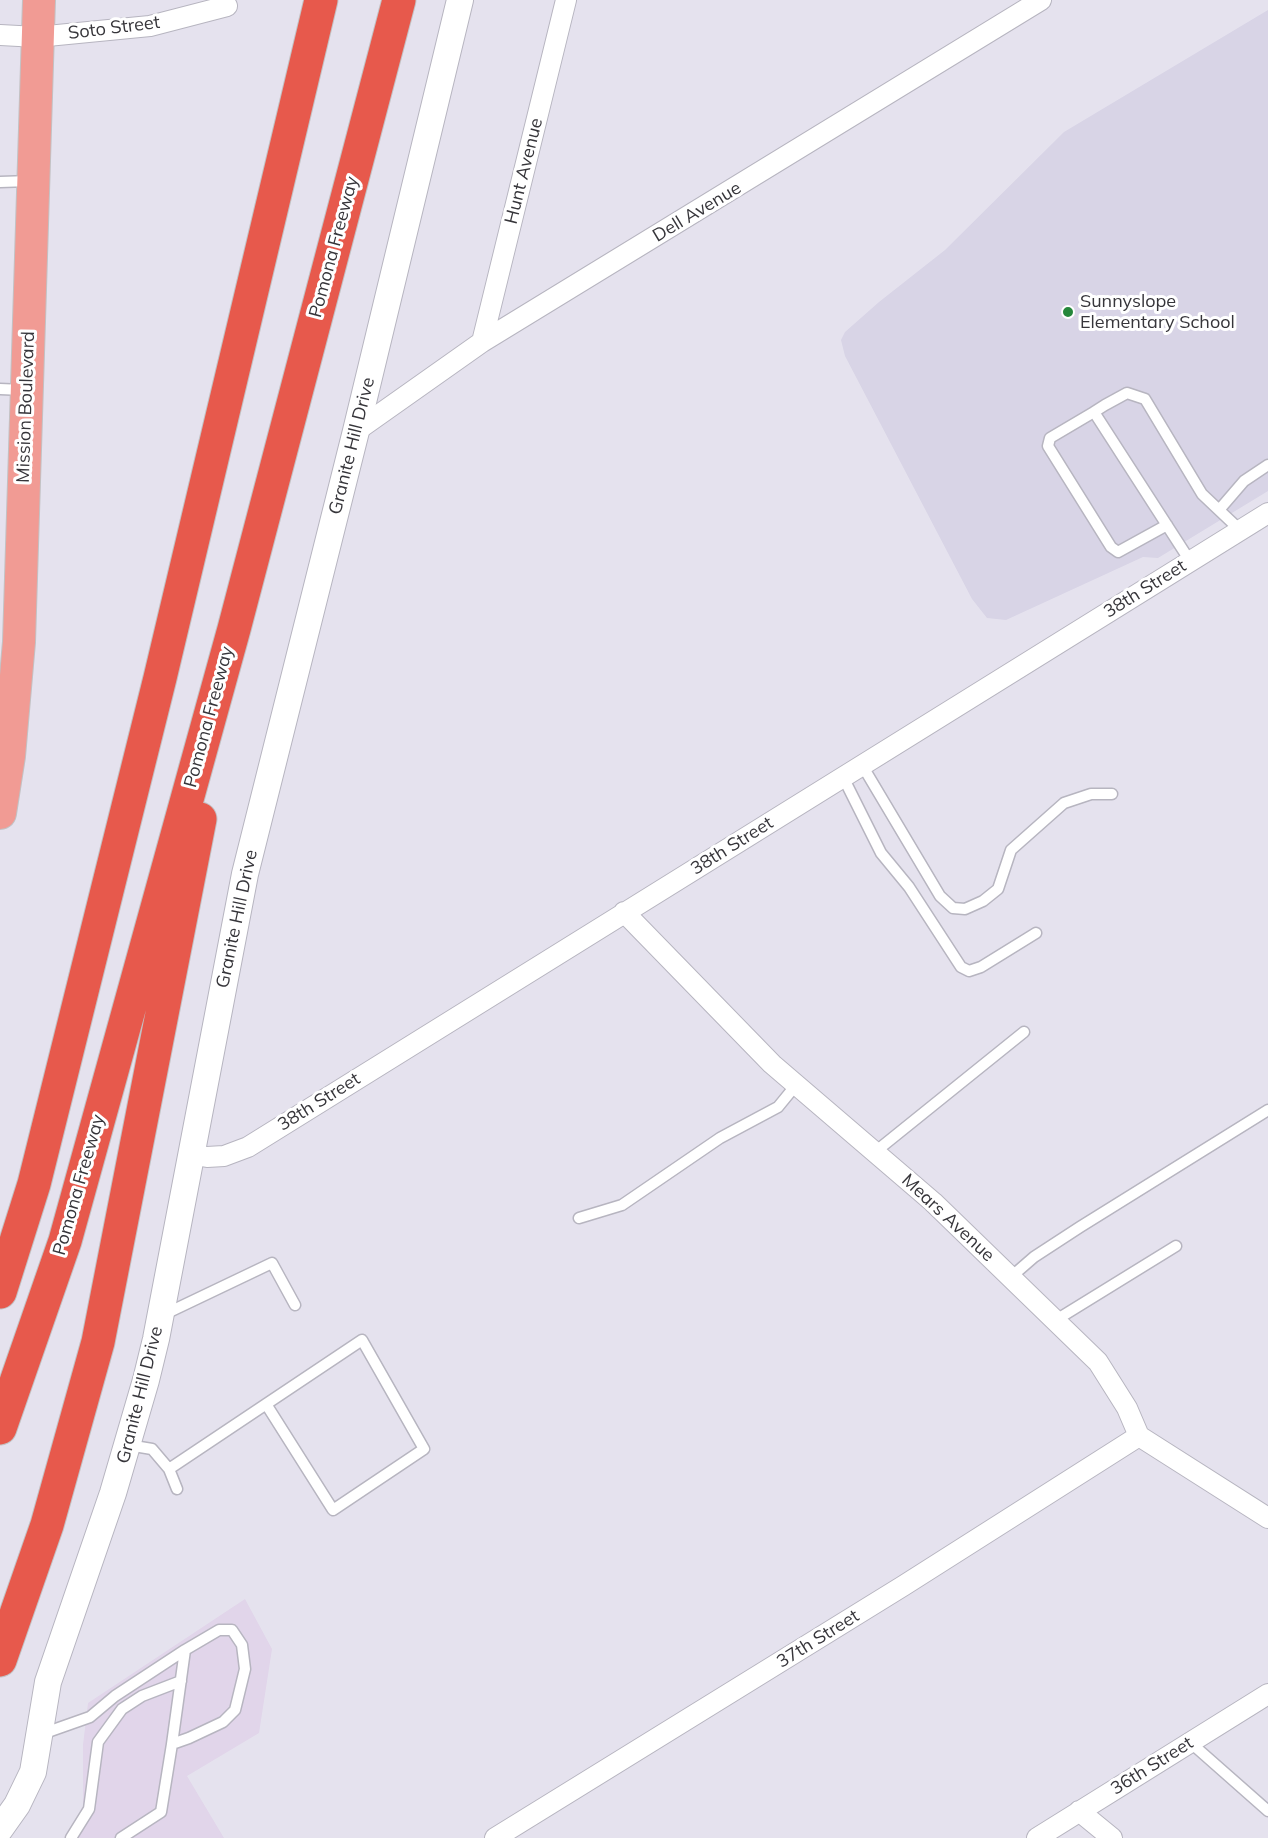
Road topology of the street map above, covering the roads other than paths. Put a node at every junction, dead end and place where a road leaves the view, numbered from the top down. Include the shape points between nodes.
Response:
1 (39, 0) edge
2 (321, 0) edge
3 (399, 0) edge
4 (459, 0) edge
5 (566, 0) edge
6 (1041, 0) edge
7 (226, 6) dead end
8 (0, 35) edge
9 (37, 37) junction
10 (33, 181) junction
11 (0, 182) edge
12 (482, 342) junction
13 (13, 389) edge
14 (1094, 412) junction
15 (356, 430) junction
16 (1268, 465) edge
17 (1219, 510) junction
18 (1268, 513) edge
19 (1167, 525) junction
20 (1240, 530) junction
21 (1190, 561) junction
22 (234, 628) junction
23 (862, 765) junction
24 (843, 777) junction
25 (1112, 794) dead end
26 (1, 805) edge
27 (624, 912) junction
28 (1036, 933) dead end
29 (1024, 1032) dead end
30 (796, 1085) junction
31 (1268, 1110) edge
32 (875, 1152) junction
33 (189, 1154) junction
34 (579, 1218) dead end
35 (1176, 1246) dead end
36 (1011, 1277) junction
37 (0, 1292) edge
38 (295, 1305) dead end
39 (160, 1317) junction
40 (1056, 1320) junction
41 (266, 1404) junction
42 (0, 1428) edge
43 (1140, 1436) junction
44 (128, 1445) junction
45 (169, 1469) junction
46 (177, 1489) dead end
47 (1268, 1518) edge
48 (185, 1650) junction
49 (0, 1660) edge
50 (181, 1681) junction
51 (1268, 1694) edge
52 (39, 1735) junction
53 (1191, 1743) junction
54 (172, 1744) junction
55 (1268, 1811) edge
56 (1079, 1812) junction
57 (0, 1829) edge
58 (136, 1834) edge
59 (71, 1838) edge
60 (121, 1838) edge
61 (495, 1838) edge
62 (1037, 1838) edge
63 (1112, 1838) edge

1 - 9 main road, Mission Boulevard
2 - 37 highway via 86,977 34,1184
3 - 22 highway, Pomona Freeway
4 - 15 street, Granite Hill Drive
5 - 12 street, Hunt Avenue
6 - 12 street, Dell Avenue
7 - 9 street, Soto Street via 150,26
8 - 9 street, Soto Street
9 - 10 main road, Mission Boulevard
10 - 11 lane
10 - 13 main road, Mission Boulevard
12 - 15 street, Dell Avenue
13 - 26 main road, Mission Boulevard via 13,664 9,756
14 - 17 lane via 1127,393 1145,399 1203,494
14 - 19 lane
14 - 19 lane via 1050,438 1048,446 1111,547 1118,552
15 - 33 street, Granite Hill Drive via 245,873
16 - 17 lane via 1244,481
17 - 20 lane
18 - 20 street, 38th Street
19 - 21 lane
20 - 21 street, 38th Street
21 - 23 street, 38th Street
22 - 42 highway, Pomona Freeway via 64,1240
22 - 49 highway via 183,920 98,1342 50,1514
23 - 24 street, 38th Street
23 - 25 lane via 940,896 953,908 974,905 998,889 1011,850 1064,803 1075,797
24 - 27 street, 38th Street
24 - 28 lane via 881,853 909,887 961,967 969,971 981,967
27 - 30 street, Mears Avenue via 730,1024
27 - 33 street, 38th Street via 248,1147 224,1156
29 - 32 lane
30 - 32 street, Mears Avenue
30 - 34 lane via 778,1107 720,1138 622,1205
31 - 36 lane via 1080,1227
32 - 36 street, Mears Avenue
33 - 39 street, Granite Hill Drive
35 - 40 lane
36 - 40 street, Mears Avenue
38 - 39 lane via 272,1263
39 - 44 street, Granite Hill Drive
40 - 43 street, Mears Avenue via 1098,1362
41 - 41 lane via 362,1340 424,1449 333,1510
41 - 45 lane
43 - 47 street
43 - 61 street, 37th Street
44 - 45 lane via 152,1449
44 - 52 street, Granite Hill Drive via 48,1682
45 - 46 lane
48 - 50 lane
48 - 52 lane via 90,1717
48 - 54 lane via 219,1630 232,1630 242,1645 245,1669 235,1710 223,1722
50 - 54 lane
50 - 59 lane via 142,1696 122,1709 98,1742 89,1809
51 - 53 street, 36th Street
52 - 57 street, Granite Hill Drive via 27,1788
53 - 55 lane
53 - 56 street, 36th Street
54 - 58 lane via 161,1812
56 - 62 street, 36th Street
56 - 63 street
58 - 60 lane

